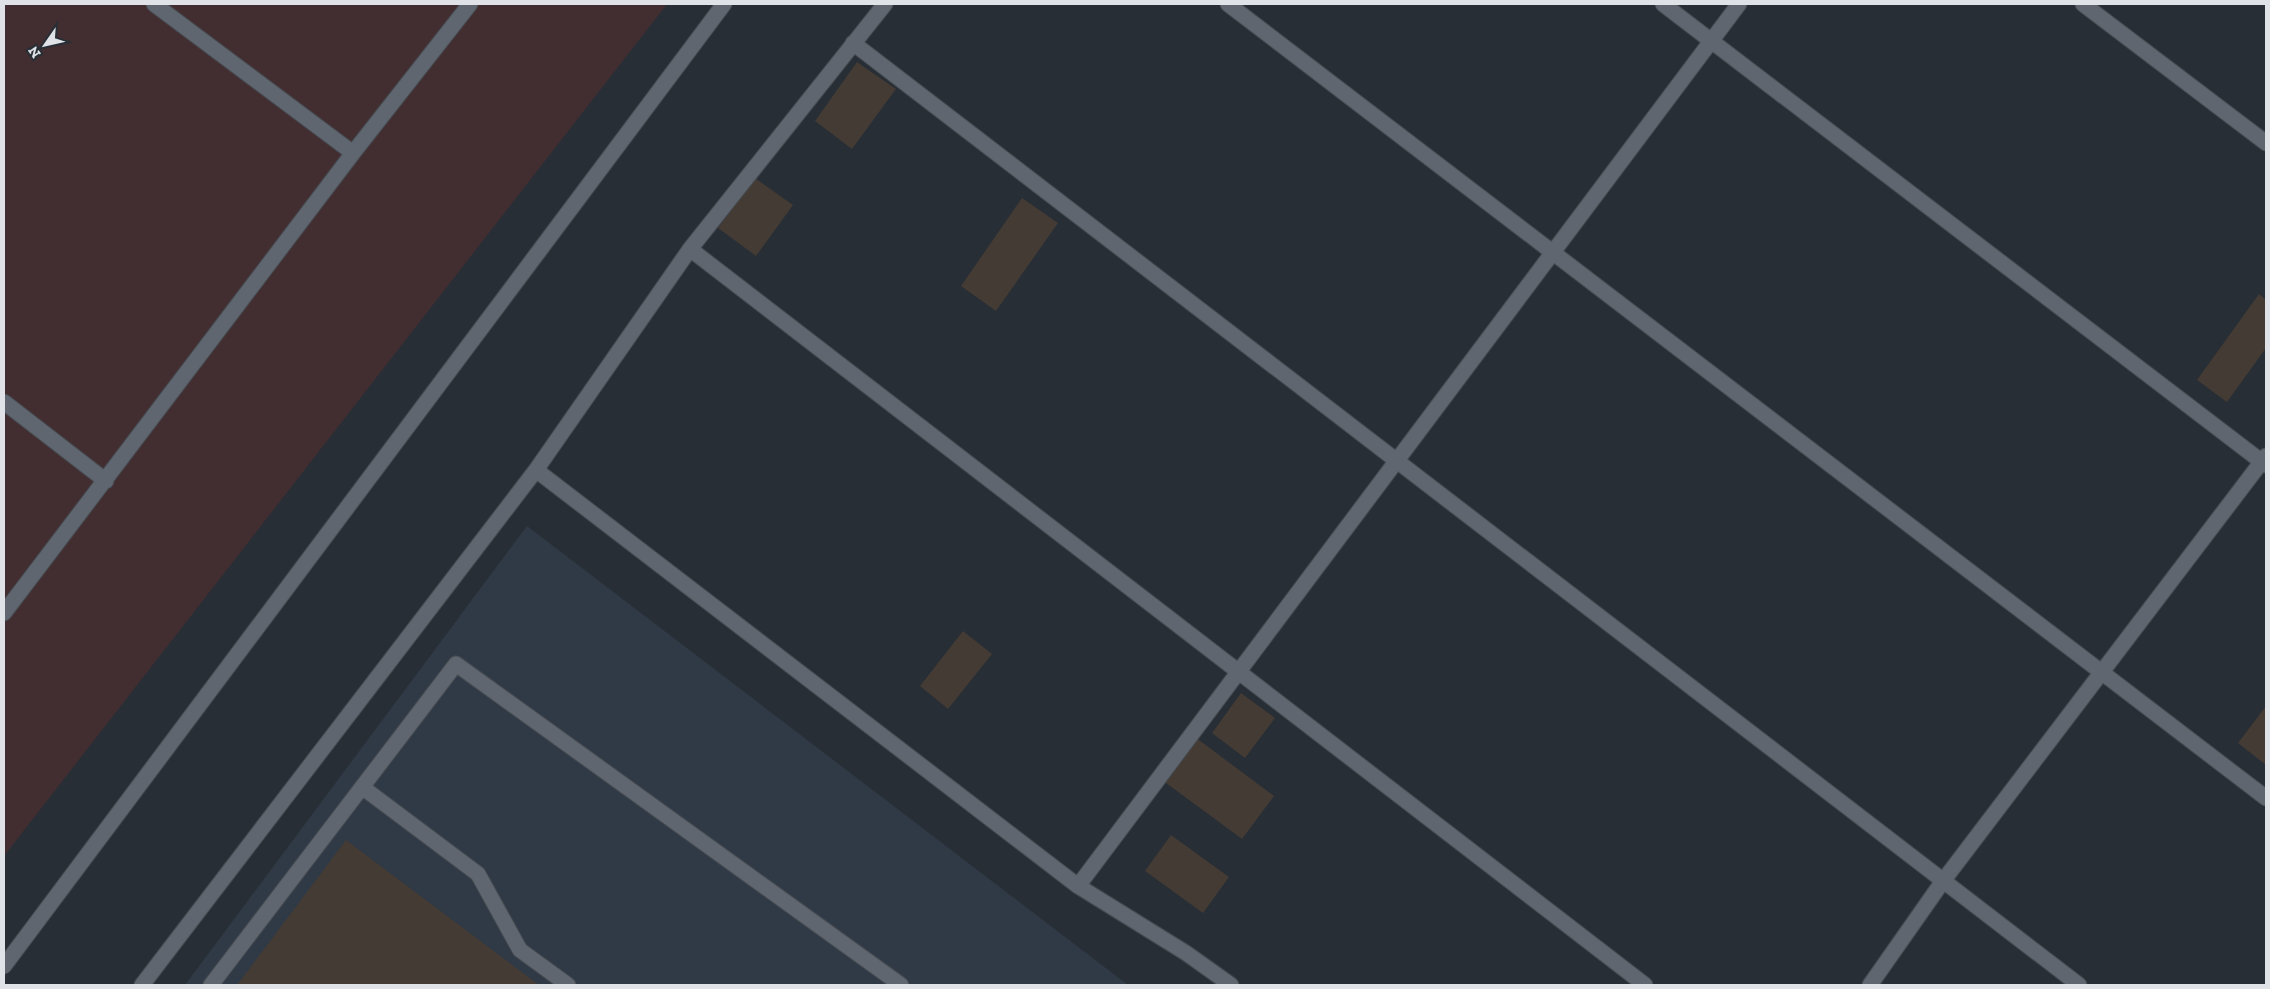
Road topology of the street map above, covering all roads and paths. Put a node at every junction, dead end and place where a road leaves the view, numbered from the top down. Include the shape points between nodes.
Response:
1 (154, 4) edge
2 (470, 4) edge
3 (724, 4) edge
4 (885, 4) edge
5 (1228, 4) edge
6 (1663, 4) edge
7 (1739, 4) edge
8 (2083, 4) edge
9 (1711, 40) junction
10 (853, 44) junction
11 (2266, 144) edge
12 (353, 153) junction
13 (690, 249) junction
14 (1553, 252) junction
15 (4, 402) edge
16 (1396, 461) junction
17 (2265, 461) edge
18 (536, 470) junction
19 (106, 481) junction
20 (4, 613) edge
21 (1238, 672) junction
22 (2102, 672) junction
23 (362, 787) junction
24 (2266, 798) edge
25 (1943, 881) junction
26 (1078, 886) junction
27 (4, 966) edge
28 (142, 985) edge
29 (211, 985) edge
30 (568, 985) edge
31 (901, 985) edge
32 (1231, 985) edge
33 (1645, 985) edge
34 (1870, 985) edge
35 (2079, 985) edge

1 - 12 street
2 - 12 street
3 - 27 street
4 - 10 street
5 - 14 street
6 - 9 street
7 - 9 street
8 - 11 street
9 - 14 street
9 - 17 street
10 - 13 street
10 - 16 street
12 - 19 street
13 - 18 street
13 - 21 street
14 - 16 street
14 - 22 street
15 - 19 street
16 - 21 street
16 - 25 street
17 - 22 street
18 - 26 street
18 - 28 street
19 - 20 street
21 - 26 street
21 - 33 street
22 - 24 street
22 - 25 street
23 - 29 street
23 - 30 street via 478,874 520,950
23 - 31 street via 456,664
25 - 34 street
25 - 35 street
26 - 32 street

